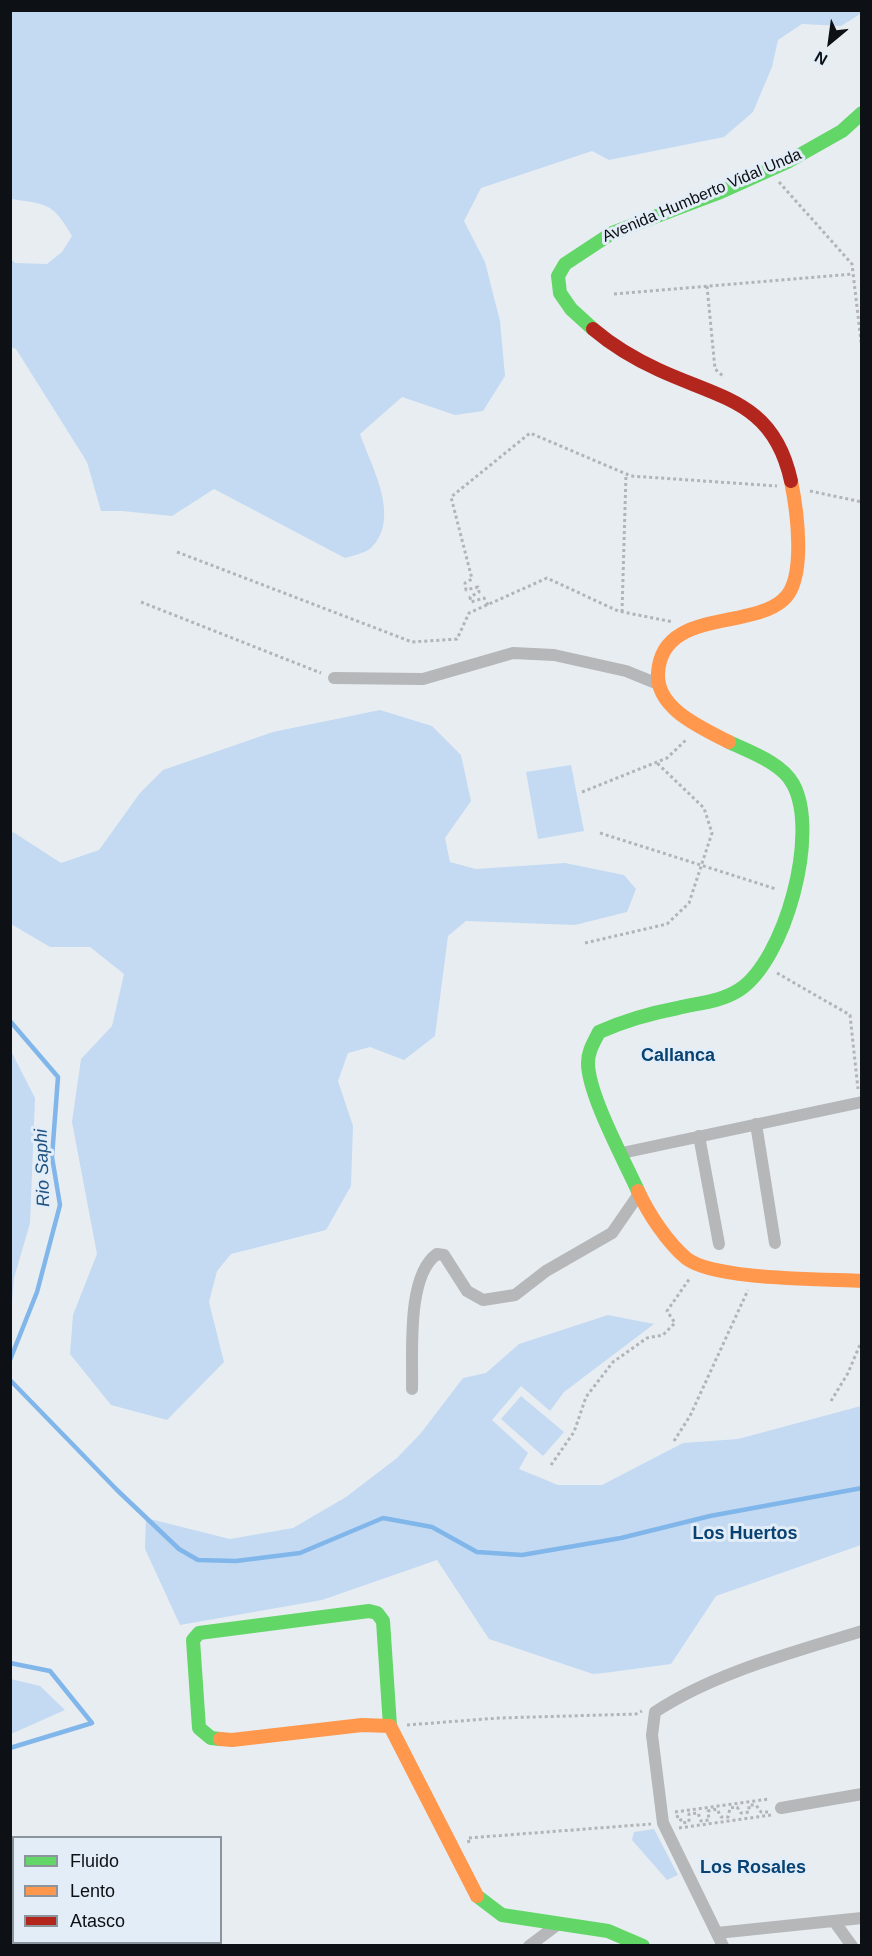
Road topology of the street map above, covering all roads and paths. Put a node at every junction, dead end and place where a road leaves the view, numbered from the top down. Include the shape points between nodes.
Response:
1 (861, 113) edge
2 (768, 169) junction
3 (853, 274) junction
4 (707, 286) junction
5 (614, 294) dead end
6 (861, 350) edge
7 (730, 382) dead end
8 (626, 474) junction
9 (791, 487) junction
10 (861, 502) edge
11 (177, 552) dead end
12 (141, 602) dead end
13 (488, 605) junction
14 (622, 612) junction
15 (698, 627) junction
16 (334, 678) joint
17 (658, 684) junction
18 (699, 727) junction
19 (657, 763) junction
20 (582, 792) dead end
21 (600, 833) dead end
22 (703, 867) junction
23 (792, 894) junction
24 (585, 943) dead end
25 (764, 966) junction
26 (860, 1103) edge
27 (756, 1124) junction
28 (699, 1136) junction
29 (622, 1153) junction
30 (639, 1194) junction
31 (775, 1243) dead end
32 (719, 1244) dead end
33 (700, 1265) junction
34 (755, 1274) junction
35 (861, 1281) edge
36 (861, 1340) edge
37 (412, 1389) dead end
38 (831, 1401) dead end
39 (674, 1442) dead end
40 (551, 1465) dead end
41 (861, 1631) edge
42 (655, 1712) junction
43 (390, 1726) junction
44 (861, 1794) edge
45 (781, 1808) junction
46 (664, 1822) junction
47 (450, 1848) junction
48 (861, 1918) edge
49 (834, 1921) junction
50 (558, 1925) junction
51 (717, 1932) junction
52 (528, 1946) edge
53 (643, 1946) edge
54 (723, 1946) edge
55 (852, 1946) edge

1 - 2 main road, Avenida Humberto Vidal Unda via 842,131
2 - 3 path via 852,264
2 - 9 main road, Avenida Humberto Vidal Unda via 718,193 612,233 565,264 559,271 556,287 587,326 610,343 671,376 742,404 760,418 785,458
3 - 4 path
3 - 6 path
4 - 5 path
4 - 7 path via 716,369
8 - 9 path
8 - 13 path via 530,433 451,497 472,579 465,583 466,590 478,587 479,592 470,597 471,602 484,598
8 - 14 path
9 - 10 path
9 - 15 main road, Avenida Humberto Vidal Unda via 798,556 790,593 771,609
11 - 13 path via 412,642 457,639 469,614
12 - 16 path
13 - 14 path via 547,578
14 - 15 path
15 - 17 main road, Avenida Humberto Vidal Unda via 666,650 657,671
16 - 17 street via 423,679 513,653 554,655 626,671
17 - 18 main road via 671,704
18 - 19 path via 668,758
18 - 23 main road via 762,757 780,768 792,782 804,819
19 - 20 path
19 - 22 path via 704,808 712,833
21 - 22 path
22 - 23 path
22 - 24 path via 689,903 667,924
23 - 25 main road via 788,913
25 - 26 path via 850,1016
25 - 29 main road via 732,994 599,1032 589,1053 588,1066 597,1098
26 - 27 street
27 - 28 street
27 - 31 street
28 - 29 street
28 - 32 street
29 - 30 main road
30 - 33 main road via 666,1234 687,1258
30 - 37 street via 612,1233 515,1294 483,1300 466,1291 444,1255 430,1259 420,1278 415,1301
33 - 34 main road via 722,1272
33 - 40 path via 667,1311 675,1323 663,1335 647,1338 613,1362 586,1397 574,1432
34 - 35 main road
34 - 39 path via 690,1416
36 - 38 path
41 - 42 street via 749,1668 676,1698
42 - 43 path via 646,1709 636,1714
42 - 46 street via 652,1735
43 - 43 main road via 383,1621 376,1613 207,1630 193,1640 199,1728 211,1738 232,1740 362,1725
43 - 47 main road
44 - 45 street
45 - 46 path via 777,1814
45 - 46 path via 774,1799
45 - 46 path via 769,1803 769,1812 762,1812 756,1805 749,1805 748,1812 730,1808 728,1817 721,1817 717,1809 708,1810 709,1820 701,1821 698,1813 689,1814 689,1822 682,1823 679,1816
46 - 47 path via 468,1838 470,1849
46 - 51 street
47 - 50 main road via 475,1895 502,1916
48 - 49 street
49 - 51 street
49 - 55 street
50 - 52 street
50 - 53 main road via 608,1931
51 - 54 street

